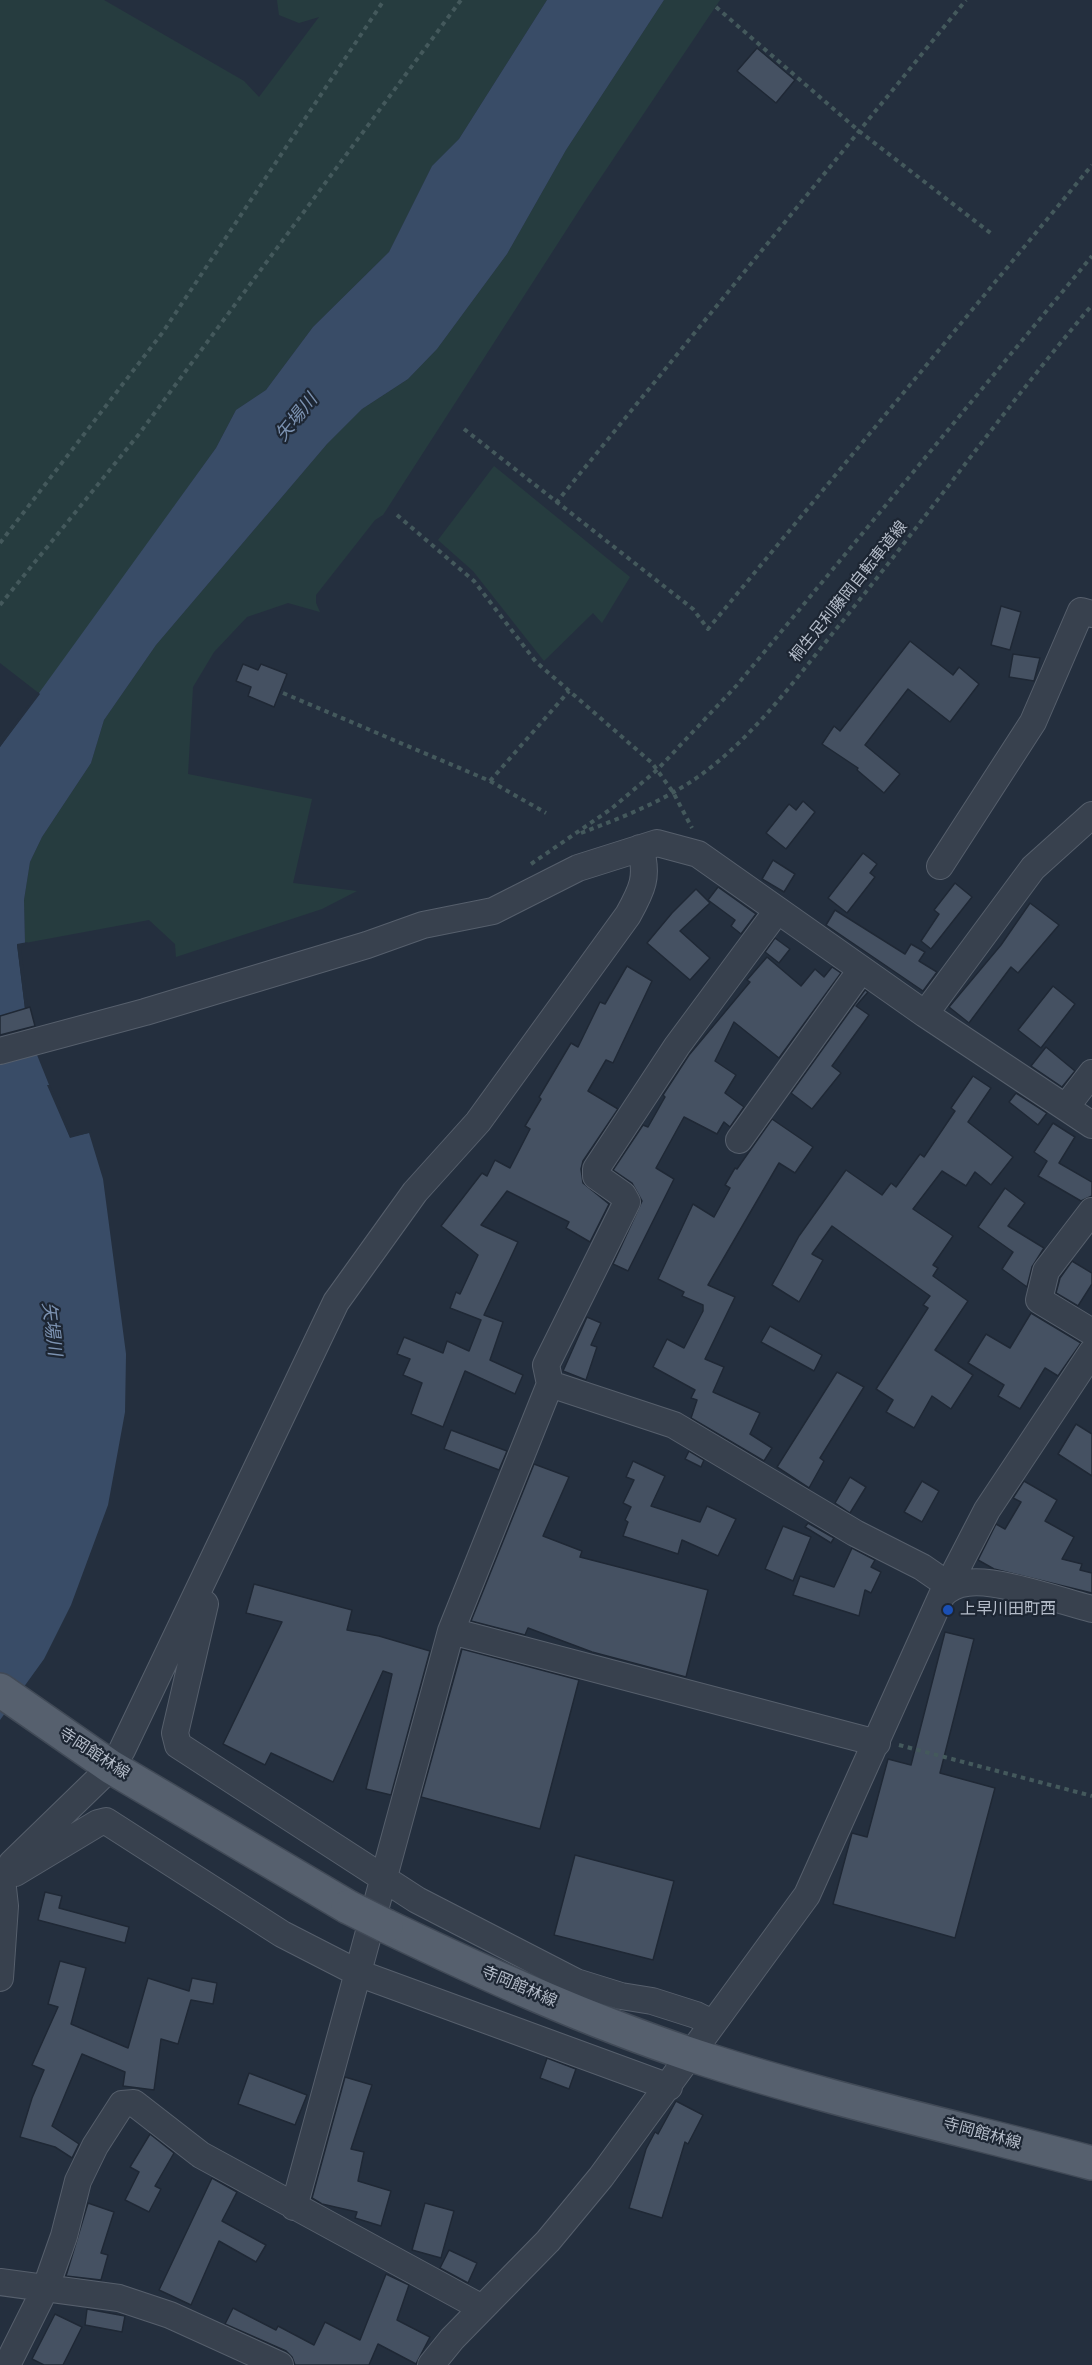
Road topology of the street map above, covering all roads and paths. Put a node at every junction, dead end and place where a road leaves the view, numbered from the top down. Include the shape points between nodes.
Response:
1 (384, 0) edge
2 (461, 0) edge
3 (966, 0) edge
4 (716, 7) dead end
5 (859, 131) junction
6 (1092, 165) edge
7 (993, 235) dead end
8 (1092, 256) edge
9 (1092, 305) edge
10 (464, 429) dead end
11 (556, 503) junction
12 (397, 515) dead end
13 (0, 543) edge
14 (0, 605) edge
15 (1092, 614) edge
16 (569, 691) junction
17 (283, 693) dead end
18 (657, 770) junction
19 (489, 782) junction
20 (673, 792) junction
21 (546, 813) dead end
22 (1092, 815) edge
23 (693, 831) dead end
24 (575, 836) junction
25 (640, 848) junction
26 (940, 866) dead end
27 (521, 870) dead end
28 (777, 911) junction
29 (861, 970) junction
30 (926, 1014) junction
31 (0, 1050) edge
32 (1092, 1073) edge
33 (1066, 1107) junction
34 (1092, 1125) edge
35 (739, 1140) dead end
36 (1092, 1211) edge
37 (1092, 1332) edge
38 (1092, 1352) edge
39 (550, 1384) junction
40 (202, 1587) junction
41 (951, 1587) junction
42 (1092, 1609) edge
43 (451, 1630) junction
44 (0, 1690) edge
45 (877, 1743) junction
46 (99, 1759) junction
47 (1092, 1796) edge
48 (385, 1877) junction
49 (3, 1879) junction
50 (358, 1973) junction
51 (0, 1978) edge
52 (712, 2023) junction
53 (691, 2054) junction
54 (669, 2087) junction
55 (1092, 2163) edge
56 (294, 2206) junction
57 (0, 2282) edge
58 (46, 2287) junction
59 (482, 2307) junction
60 (7, 2365) edge
61 (280, 2365) edge
62 (431, 2365) edge

1 - 13 path via 163,332
2 - 14 path via 139,434
3 - 5 path
4 - 5 path
5 - 7 path
5 - 11 path
6 - 11 path via 708,629 693,609
8 - 18 path via 737,685
9 - 20 path, 桐生足利藤岡自転車道線 via 756,724 710,768
10 - 11 path
12 - 16 path via 474,582 536,662
15 - 26 street via 1081,611 1033,722
16 - 18 path
16 - 19 path
17 - 19 path
18 - 20 path
18 - 24 path
19 - 21 path
20 - 23 path
20 - 24 path, 桐生足利藤岡自転車道線
22 - 30 street via 1033,868
24 - 27 path
25 - 28 street via 657,843 690,849
25 - 31 street via 578,868 493,911 423,925 145,1012
25 - 40 street via 646,866 641,890 628,915 478,1122 415,1192 336,1302
28 - 29 street
28 - 39 street via 676,1046 596,1169 596,1176 627,1202 546,1365
29 - 30 street
29 - 35 street
30 - 33 street
32 - 33 street
33 - 34 street
36 - 37 street via 1046,1271 1039,1300
38 - 41 street via 987,1510
39 - 41 street via 674,1425
39 - 43 street
40 - 46 street
40 - 48 street via 206,1599 175,1732 178,1745
41 - 42 street via 987,1582
41 - 45 street via 942,1595
43 - 45 street
43 - 48 street
44 - 46 main road, 寺岡館林線
45 - 47 path
45 - 52 street via 807,1895
46 - 49 street
46 - 53 main road, 寺岡館林線, bridge via 386,1926 508,1984
48 - 50 street
48 - 52 street via 417,1900 576,1982 652,2001
49 - 50 street via 106,1821 282,1934
49 - 51 street
50 - 54 street
50 - 56 street
52 - 53 street
53 - 54 street
53 - 55 main road, 寺岡館林線
54 - 59 street via 548,2241
56 - 58 street via 201,2155 134,2103 122,2104 95,2145 78,2181
56 - 59 street
57 - 58 street
58 - 60 street
58 - 61 street via 119,2298 170,2315
59 - 62 street

